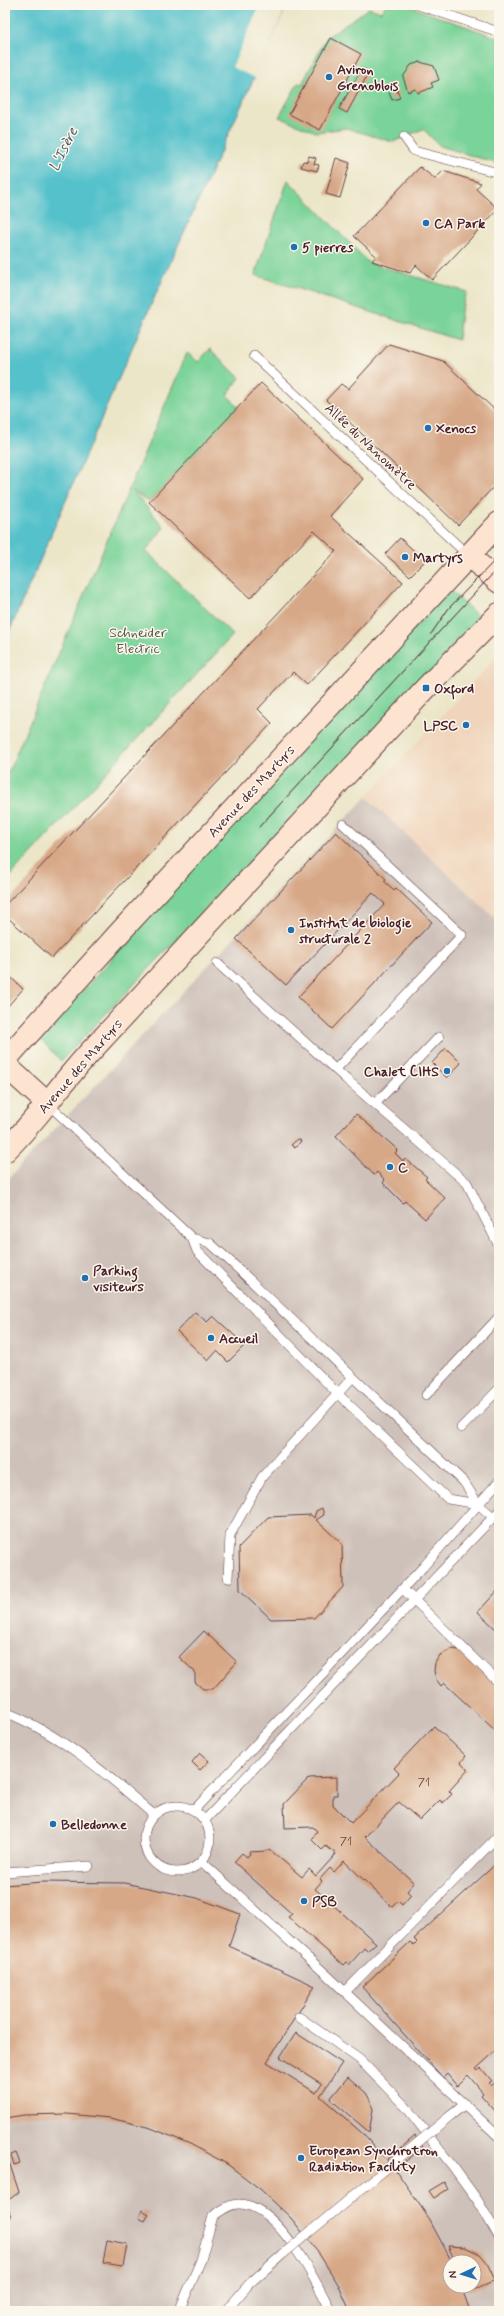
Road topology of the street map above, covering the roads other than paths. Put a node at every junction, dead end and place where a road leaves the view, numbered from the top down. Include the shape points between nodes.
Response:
1 (418, 5) edge
2 (499, 32) edge
3 (404, 137) dead end
4 (499, 173) edge
5 (254, 356) dead end
6 (499, 523) edge
7 (468, 555) junction
8 (499, 582) edge
9 (499, 614) edge
10 (343, 824) dead end
11 (217, 963) dead end
12 (439, 1037) dead end
13 (5, 1060) edge
14 (5, 1065) edge
15 (336, 1069) junction
16 (48, 1104) junction
17 (375, 1104) junction
18 (5, 1151) edge
19 (192, 1238) junction
20 (499, 1246) edge
21 (499, 1317) edge
22 (352, 1378) junction
23 (499, 1390) edge
24 (338, 1394) junction
25 (426, 1395) dead end
26 (461, 1428) dead end
27 (499, 1481) edge
28 (478, 1504) junction
29 (496, 1514) edge
30 (228, 1578) dead end
31 (402, 1589) junction
32 (414, 1600) junction
33 (499, 1683) edge
34 (5, 1712) edge
35 (194, 1810) junction
36 (154, 1814) junction
37 (205, 1820) junction
38 (499, 1835) edge
39 (202, 1862) junction
40 (88, 1866) dead end
41 (5, 1872) edge
42 (345, 1992) junction
43 (299, 2017) dead end
44 (465, 2104) junction
45 (499, 2137) edge
46 (499, 2237) edge
47 (178, 2311) edge
48 (226, 2311) edge
49 (331, 2311) edge

1 - 2 lane
3 - 4 lane via 414,151
5 - 7 lane, Allée du Nanomètre
6 - 7 main road, Avenue des Martyrs
7 - 8 main road
7 - 13 main road, Avenue des Martyrs
9 - 16 main road, Avenue des Martyrs via 426,688 91,1051 68,1076
10 - 15 lane via 462,935
11 - 15 lane
12 - 17 lane
14 - 16 main road
15 - 17 lane
16 - 18 main road, Avenue des Martyrs
16 - 19 lane
17 - 20 lane via 467,1183
19 - 22 lane via 210,1243
19 - 24 lane via 197,1251
21 - 25 lane
22 - 24 lane
22 - 28 lane via 464,1482
23 - 26 lane
24 - 28 lane via 448,1499
24 - 30 lane via 262,1476 230,1535
27 - 28 lane
28 - 29 lane
28 - 31 lane
29 - 32 lane
31 - 32 lane
31 - 35 lane
32 - 33 lane
32 - 37 lane
34 - 36 lane via 36,1726 64,1743
35 - 36 lane via 182,1806 169,1806
35 - 37 lane
36 - 39 lane via 145,1828 144,1843 153,1862 162,1869 175,1873 187,1871
37 - 39 lane via 210,1835 209,1848
38 - 42 lane
39 - 42 lane
40 - 41 lane
42 - 44 lane
43 - 46 lane via 358,2059 406,2107 454,2168
44 - 45 lane
44 - 48 lane, bridge via 249,2284
47 - 49 lane via 202,2260 212,2216 227,2206 240,2204 263,2211 281,2231 306,2266

